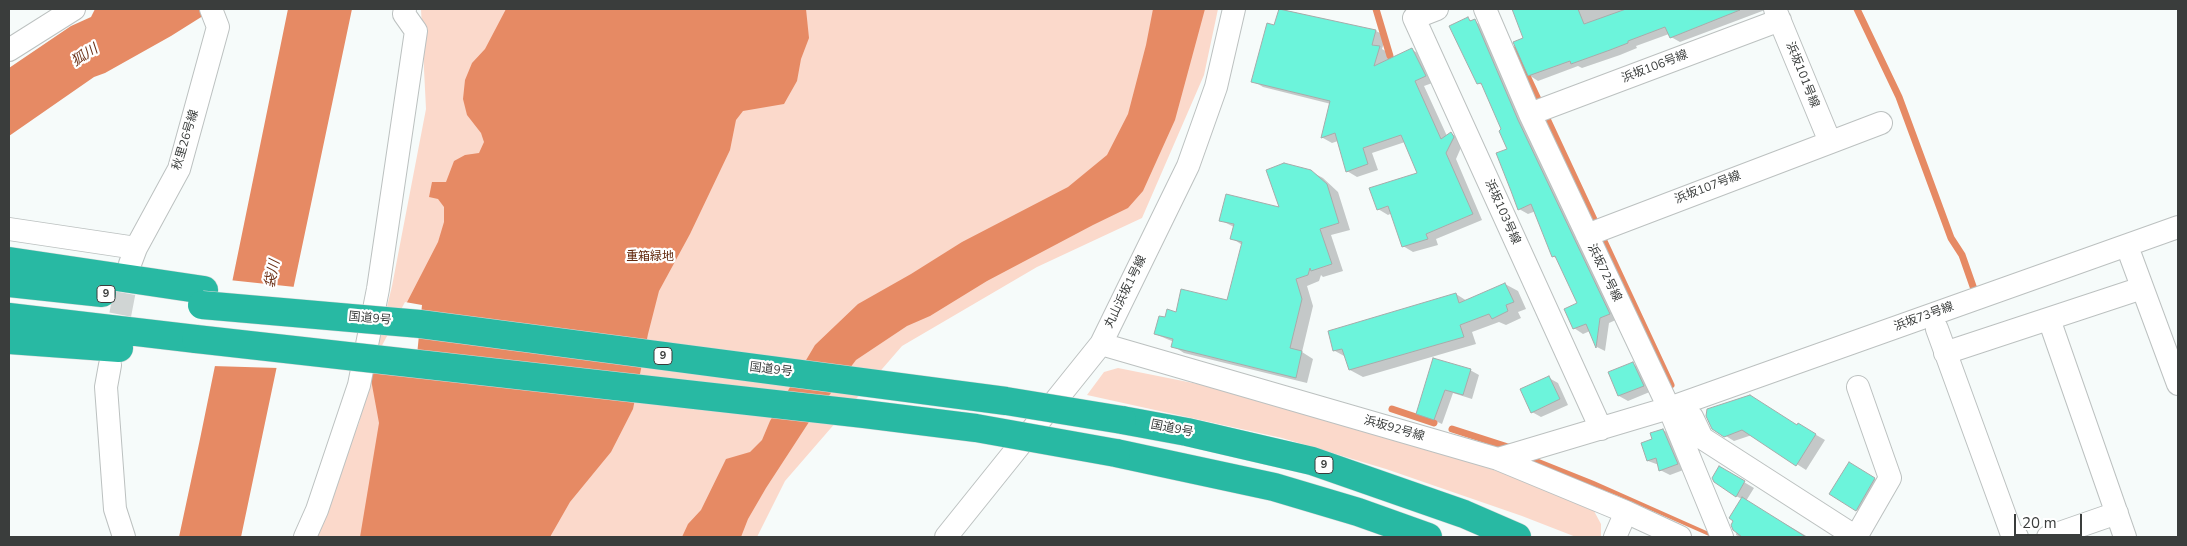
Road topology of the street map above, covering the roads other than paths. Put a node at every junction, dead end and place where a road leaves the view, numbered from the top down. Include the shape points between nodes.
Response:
1 (74, 9) edge
2 (405, 9) edge
3 (1234, 9) edge
4 (1437, 9) edge
5 (1486, 9) edge
6 (212, 10) edge
7 (1778, 14) edge
8 (9, 50) edge
9 (1530, 114) junction
10 (1881, 123) dead end
11 (1830, 142) junction
12 (2178, 227) edge
13 (9, 229) edge
14 (1586, 235) junction
15 (2131, 257) dead end
16 (9, 261) edge
17 (9, 283) edge
18 (2142, 288) junction
19 (203, 298) junction
20 (9, 317) edge
21 (2049, 319) junction
22 (1937, 329) dead end
23 (9, 340) edge
24 (1101, 344) junction
25 (196, 346) junction
26 (1945, 353) junction
27 (110, 365) tunnel mouth
28 (2178, 384) edge
29 (1858, 387) dead end
30 (1669, 408) junction
31 (1692, 417) dead end
32 (1600, 429) junction
33 (1498, 459) junction
34 (1626, 512) junction
35 (2117, 513) junction
36 (1464, 514) junction
37 (124, 537) edge
38 (305, 537) edge
39 (946, 537) edge
40 (1428, 537) edge
41 (1517, 537) edge
42 (1535, 537) edge
43 (1615, 537) edge
44 (1680, 537) edge
45 (1722, 537) edge
46 (2017, 537) edge
47 (2048, 537) edge
48 (2125, 537) edge

1 - 8 street
2 - 38 street via 404,14 416,31 378,289 359,384
3 - 24 street, 丸山浜坂1号線 via 1216,87 1188,166
4 - 32 street, 浜坂103号線 via 1414,18
5 - 9 street, 浜坂72号線
6 - 13 street, 秋里26号線 via 218,27 179,169 133,256
7 - 9 street, 浜坂106号線
7 - 11 street, 浜坂101号線
9 - 14 street, 浜坂72号線
10 - 11 street, 浜坂107号線
11 - 14 street, 浜坂107号線
12 - 30 street, 浜坂73号線
14 - 30 street, 浜坂72号線
15 - 18 street
16 - 19 highway
17 - 19 highway, 国道9号 / 9
18 - 21 street
18 - 28 street
19 - 36 highway, 国道9号 / 9, bridge via 1006,401 1122,420 1312,462
20 - 25 highway
21 - 26 street
21 - 35 street
22 - 26 street
23 - 25 highway
24 - 33 street, 浜坂92号線
24 - 39 street, 丸山浜坂1号線
25 - 40 highway, bridge via 416,362 976,428 1116,453 1274,487
26 - 46 street via 2011,532
27 - 37 street via 106,386 114,508
29 - 31 street via 1890,478 1856,537 1702,438
30 - 32 street, 浜坂73号線
30 - 45 street, 浜坂72号線
32 - 33 street, 浜坂73号線
33 - 34 street, 浜坂92号線
34 - 43 street
34 - 44 street, 浜坂92号線
35 - 47 street
35 - 48 street
36 - 41 highway, 国道9号 / 9
36 - 42 highway

